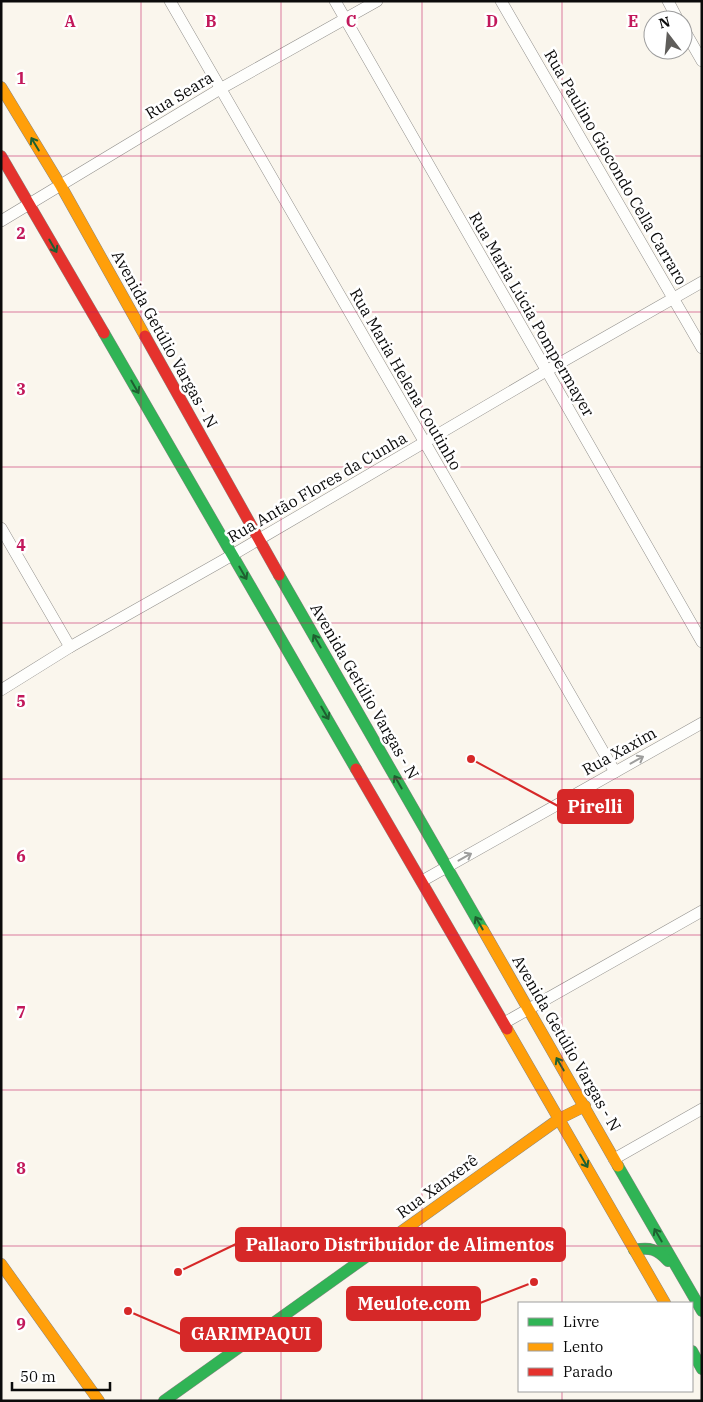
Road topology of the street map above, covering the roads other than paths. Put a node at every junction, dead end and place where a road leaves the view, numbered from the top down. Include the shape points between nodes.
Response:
1 (170, 1) edge
2 (335, 1) edge
3 (377, 1) edge
4 (501, 1) edge
5 (345, 19) junction
6 (693, 45) edge
7 (702, 61) edge
8 (1, 87) edge
9 (220, 89) junction
10 (1, 156) edge
11 (61, 186) junction
12 (29, 204) junction
13 (1, 221) edge
14 (702, 282) edge
15 (674, 299) junction
16 (702, 348) edge
17 (546, 371) junction
18 (425, 443) junction
19 (1, 528) edge
20 (259, 540) junction
21 (233, 555) junction
22 (702, 642) edge
23 (70, 647) junction
24 (1, 690) edge
25 (702, 723) edge
26 (615, 772) junction
27 (447, 867) junction
28 (422, 881) junction
29 (702, 911) edge
30 (529, 1009) junction
31 (504, 1023) junction
32 (585, 1106) junction
33 (702, 1110) edge
34 (559, 1119) junction
35 (614, 1159) junction
36 (634, 1250) junction
37 (1, 1264) edge
38 (683, 1277) junction
39 (663, 1302) edge
40 (702, 1311) edge
41 (693, 1353) edge
42 (702, 1369) edge
43 (99, 1401) edge
44 (164, 1401) edge

1 - 9 street, Rua Maria Helena Coutinho
2 - 5 street, Rua Maria Lúcia Pompermayer
3 - 5 street, Rua Seara
4 - 15 street, Rua Paulino Giocondo Cella Carraro
5 - 9 street, Rua Seara
5 - 17 street, Rua Maria Lúcia Pompermayer
6 - 7 street
11 -> 8 street, Avenida Getúlio Vargas - N
9 - 11 street, Rua Seara
9 - 18 street, Rua Maria Helena Coutinho
10 - 12 street
11 - 12 street, Rua Seara
11 - 20 street, Avenida Getúlio Vargas - N
12 - 13 street, Rua Seara
12 -> 21 street
14 - 15 street, Rua Antão Flores da Cunha
15 - 16 street, Rua Paulino Giocondo Cella Carraro
15 - 17 street, Rua Antão Flores da Cunha
17 - 18 street, Rua Antão Flores da Cunha
17 - 22 street, Rua Maria Lúcia Pompermayer
18 - 20 street, Rua Antão Flores da Cunha
18 - 26 street, Rua Maria Helena Coutinho
19 - 23 street
20 - 21 street, Rua Antão Flores da Cunha
27 -> 20 street, Avenida Getúlio Vargas - N
21 - 23 street, Rua Antão Flores da Cunha
21 -> 28 street
23 - 24 street, Rua Antão Flores da Cunha
26 -> 25 street, Rua Xaxim
27 -> 26 street, Rua Xaxim
27 - 28 street, Rua Xaxim
30 -> 27 street, Avenida Getúlio Vargas - N
28 - 31 street
29 - 30 street
30 - 31 street
32 -> 30 street, Avenida Getúlio Vargas - N
31 - 34 street
32 - 34 street, Rua Xanxerê
32 - 35 street, Avenida Getúlio Vargas - N
33 - 35 street
34 -> 36 street
34 - 44 street, Rua Xanxerê
38 -> 35 street, Avenida Getúlio Vargas - N
36 - 38 street via 655,1248
36 - 39 street
37 - 43 street
38 - 40 street, Avenida Getúlio Vargas - N
41 - 42 street

